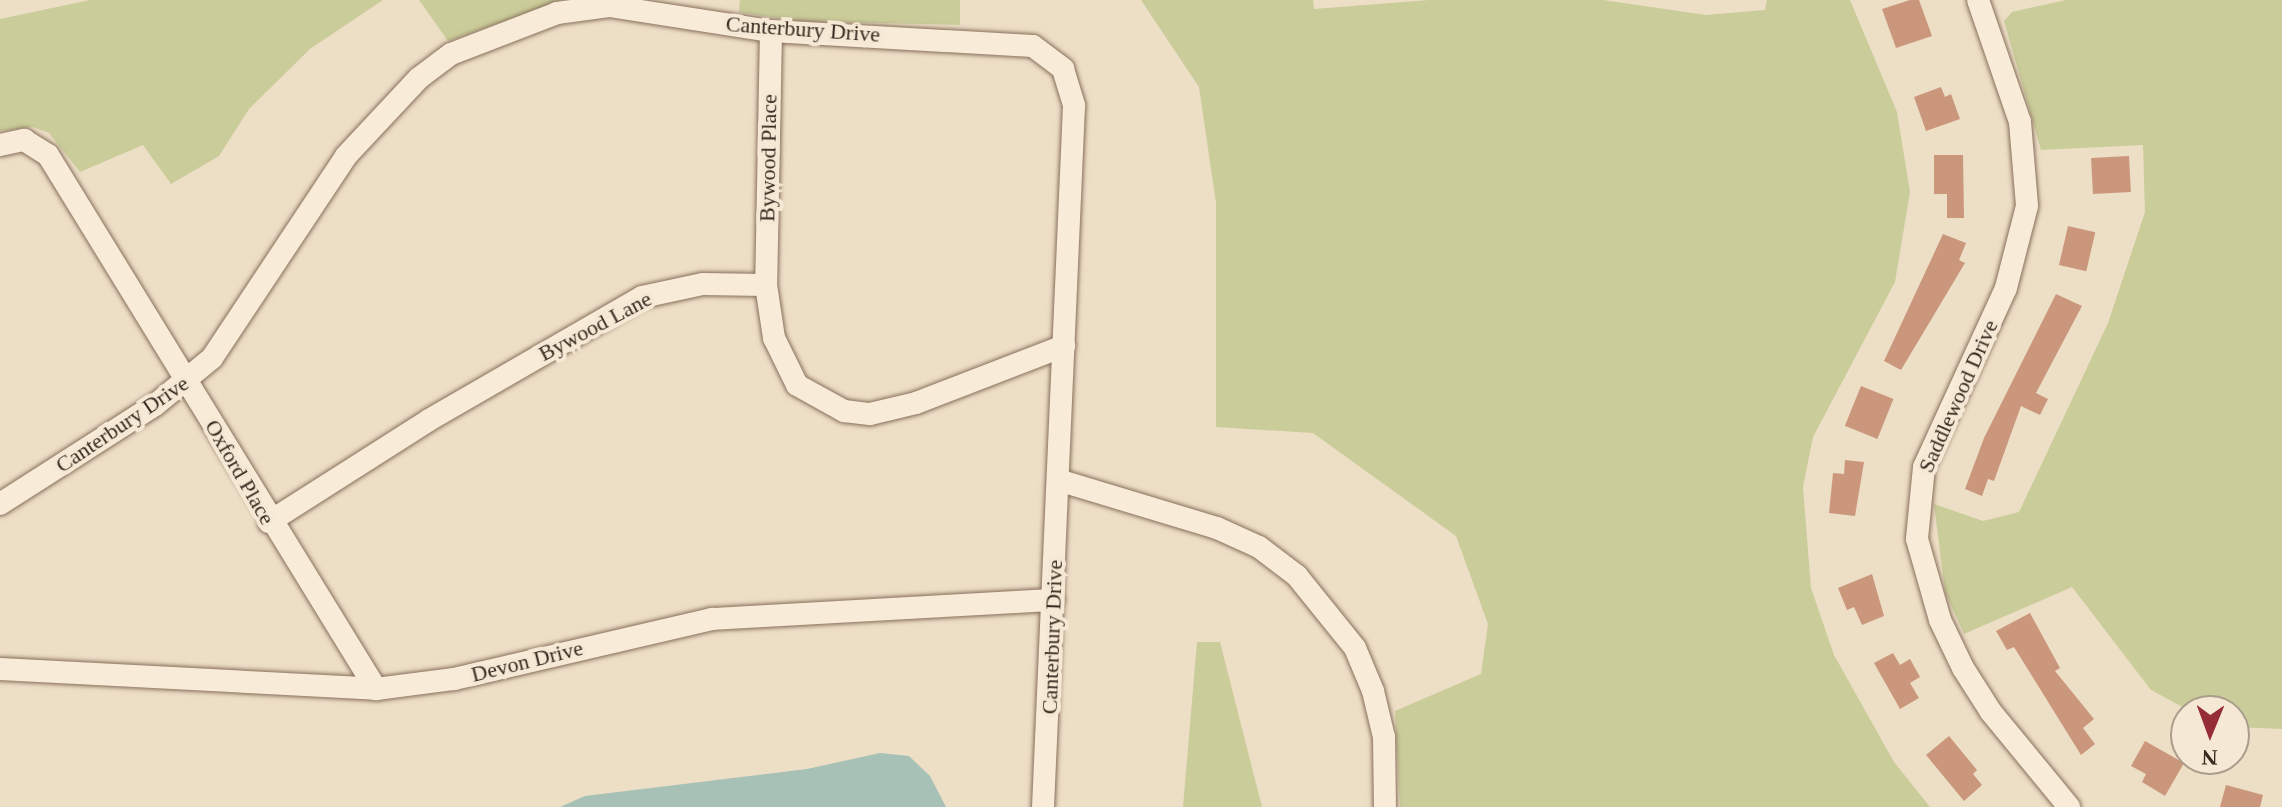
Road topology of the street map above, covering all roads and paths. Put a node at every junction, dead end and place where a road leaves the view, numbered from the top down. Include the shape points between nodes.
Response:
1 (1983, 2) edge
2 (771, 31) junction
3 (0, 145) edge
4 (766, 285) junction
5 (1064, 346) junction
6 (186, 383) junction
7 (1058, 480) junction
8 (0, 504) edge
9 (269, 522) junction
10 (1053, 600) junction
11 (0, 669) edge
12 (376, 689) junction
13 (1043, 807) edge
14 (1385, 807) edge
15 (2069, 807) edge

1 - 15 street, Saddlewood Drive via 2020,122 2027,206 2006,288 1924,467 1917,539 1940,620 1963,668 1991,712
2 - 4 street, Bywood Place
2 - 5 street, Canterbury Drive via 1012,40 1033,46 1063,69 1074,106
2 - 6 street, Canterbury Drive via 635,9 582,8 451,54 409,87 346,156 235,328
3 - 6 street, Oxford Place via 24,140 48,155
4 - 5 street via 782,361 797,385 844,411 897,410
4 - 9 street, Bywood Lane via 703,284 642,297 429,420
5 - 7 street, Canterbury Drive
6 - 8 street, Canterbury Drive
6 - 9 street, Oxford Place
7 - 10 street, Canterbury Drive
7 - 14 street via 1217,528 1259,547 1297,576 1355,648 1373,691 1384,737
9 - 12 street, Oxford Place
10 - 12 street, Devon Drive via 712,619 454,679
10 - 13 street, Canterbury Drive
11 - 12 street, Devon Drive

